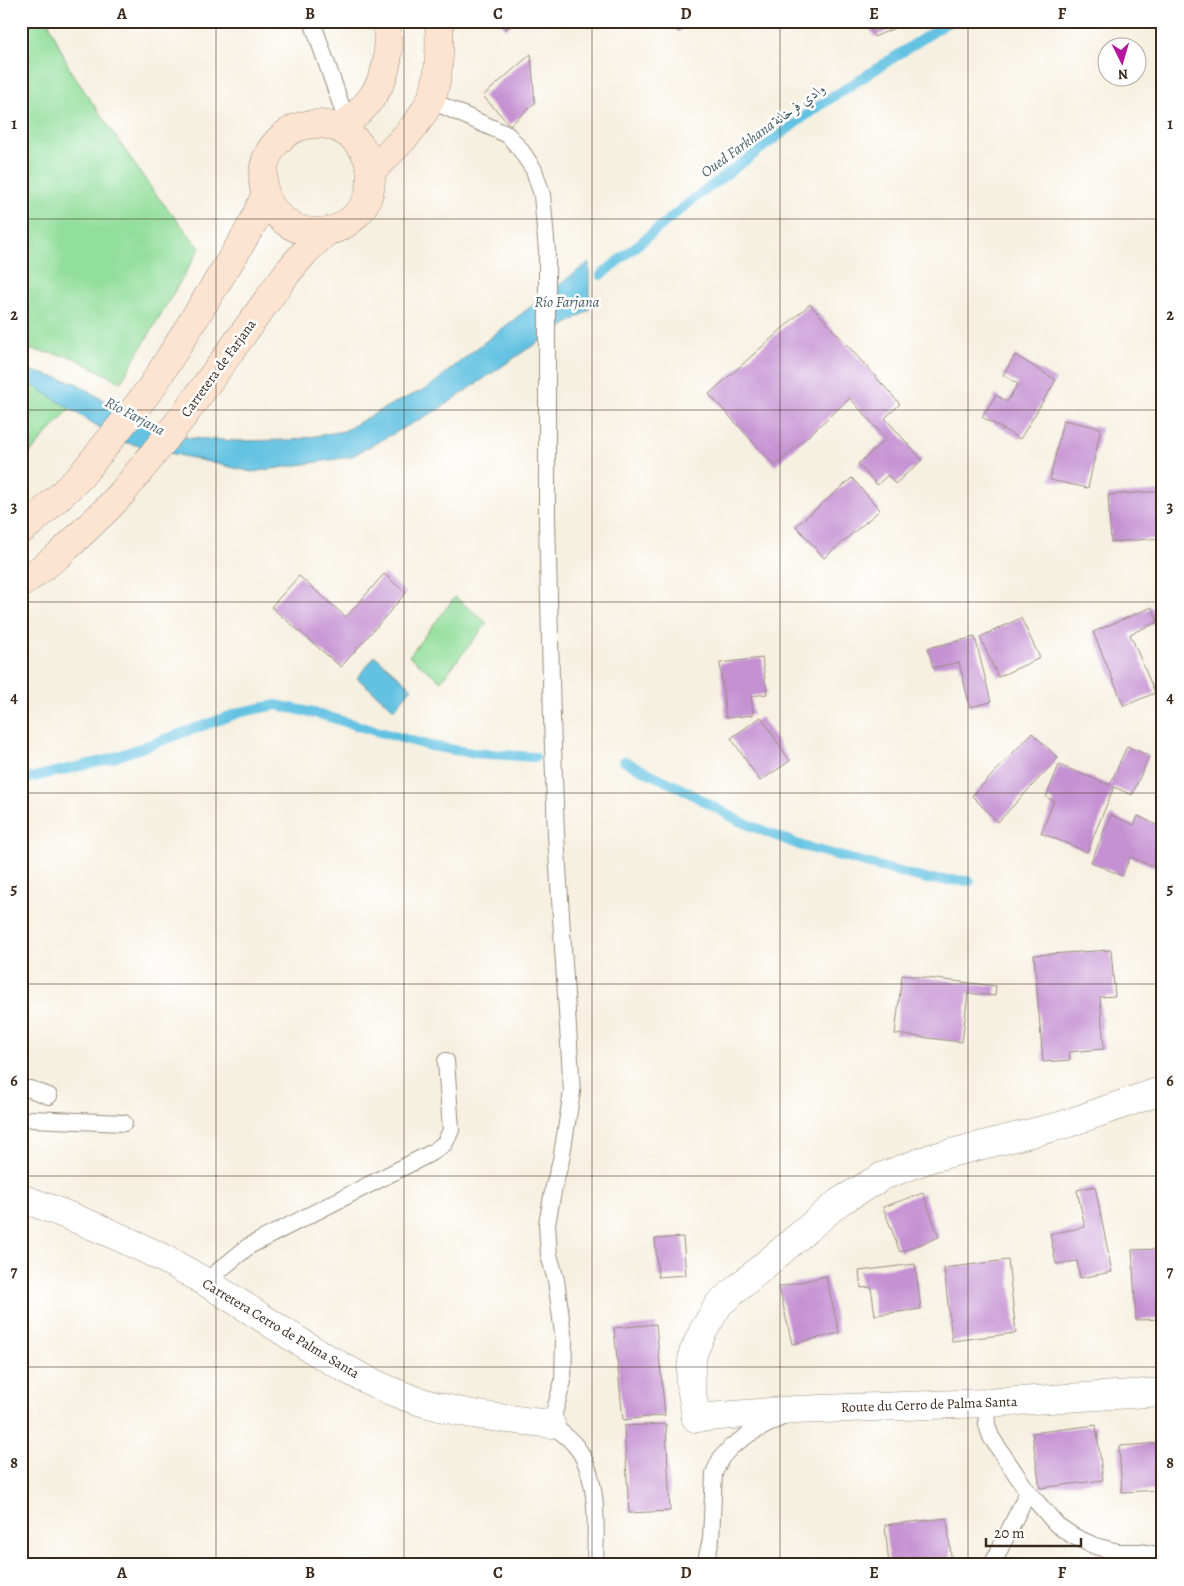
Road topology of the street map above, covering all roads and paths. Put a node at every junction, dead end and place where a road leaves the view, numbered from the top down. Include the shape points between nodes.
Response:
1 (312, 21) edge
2 (387, 21) edge
3 (439, 21) edge
4 (430, 100) junction
5 (343, 125) junction
6 (370, 171) junction
7 (265, 195) junction
8 (326, 232) junction
9 (21, 530) edge
10 (21, 584) edge
11 (446, 1061) dead end
12 (21, 1089) edge
13 (1163, 1090) edge
14 (49, 1096) dead end
15 (32, 1119) dead end
16 (124, 1124) dead end
17 (21, 1198) edge
18 (205, 1282) junction
19 (1163, 1392) edge
20 (986, 1403) junction
21 (795, 1410) junction
22 (551, 1424) junction
23 (1028, 1492) junction
24 (1163, 1556) edge
25 (594, 1565) edge
26 (705, 1565) edge
27 (992, 1565) edge

1 - 5 lane
2 - 5 main road via 388,53 379,85 360,112
3 - 4 main road via 436,80
4 - 6 main road via 403,138
4 - 22 lane via 508,135 534,170 542,195 547,251 547,519 552,718 572,1092 547,1224 564,1341 563,1381
5 - 6 main road, Carretera de Farjana via 360,145
5 - 7 main road, Carretera de Farjana via 307,124 280,138 264,164 262,180
6 - 8 main road, Carretera de Farjana via 365,203 342,226
7 - 8 main road, Carretera de Farjana via 282,220 296,228
7 - 9 main road, Carretera de Farjana via 240,245 151,388 80,477
8 - 10 main road, Carretera de Farjana via 287,273 185,414 122,494 59,555
11 - 18 lane via 451,1130 445,1143 249,1246
12 - 14 lane
13 - 21 street, Route du Cerro de Palma Santa via 1062,1125 931,1158 883,1176 839,1202 719,1304 693,1353 690,1380 696,1418
15 - 16 lane
17 - 18 street, Carretera Cerro de Palma Santa via 125,1239
18 - 22 street, Carretera Cerro de Palma Santa via 356,1375 397,1393 448,1410
19 - 20 street, Route du Cerro de Palma Santa
20 - 21 street, Route du Cerro de Palma Santa
20 - 23 lane via 991,1437
21 - 26 lane via 749,1434 721,1458 714,1473 711,1539
22 - 25 lane via 575,1445 586,1463 597,1521
23 - 24 lane via 1056,1525 1073,1536 1118,1552
23 - 27 lane

